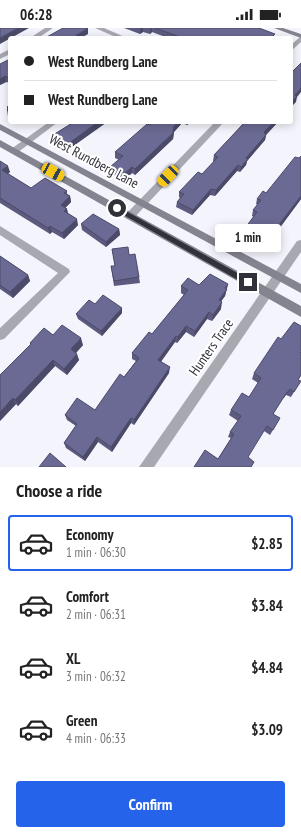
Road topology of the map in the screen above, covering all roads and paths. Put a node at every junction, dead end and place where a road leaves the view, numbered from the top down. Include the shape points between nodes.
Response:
1 (50, 28) edge
2 (98, 28) edge
3 (277, 28) edge
4 (36, 36) edge
5 (119, 36) edge
6 (301, 37) edge
7 (293, 46) edge
8 (51, 124) edge
9 (218, 124) edge
10 (0, 126) edge
11 (27, 141) junction
12 (0, 143) edge
13 (14, 151) junction
14 (142, 203) junction
15 (130, 216) junction
16 (0, 230) edge
17 (301, 244) edge
18 (278, 277) junction
19 (301, 289) edge
20 (267, 293) junction
21 (301, 312) edge
22 (0, 335) edge
23 (146, 467) edge

1 - 4 street
2 - 5 street
3 - 6 main road
6 - 7 street
8 - 11 street
9 - 14 street
10 - 11 main road, West Rundberg Lane
11 - 13 street
11 - 14 main road, West Rundberg Lane
12 - 13 main road, West Rundberg Lane
13 - 15 main road, West Rundberg Lane
14 - 15 street
14 - 18 main road, West Rundberg Lane
15 - 20 main road, West Rundberg Lane
16 - 22 street via 65,272
17 - 18 street, Hunters Trace
18 - 19 main road, West Rundberg Lane
18 - 20 street, Hunters Trace
20 - 21 main road, West Rundberg Lane
20 - 23 street, Hunters Trace

